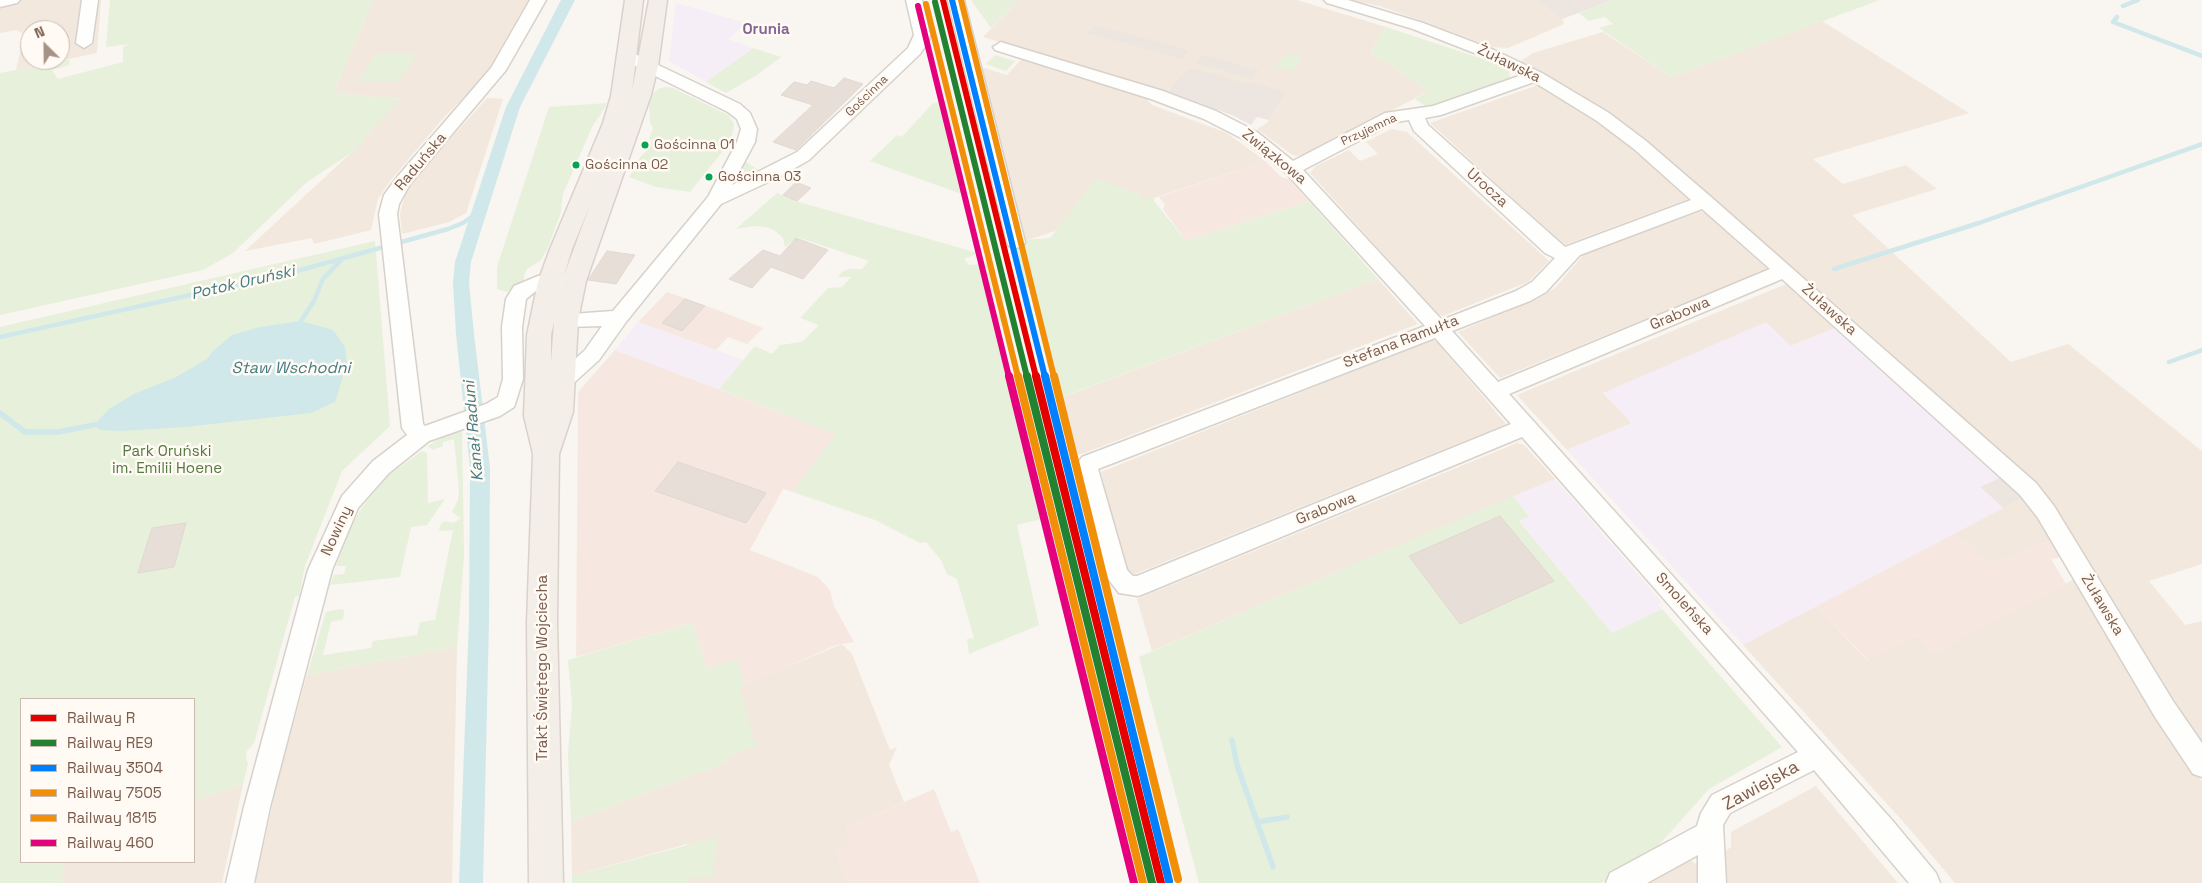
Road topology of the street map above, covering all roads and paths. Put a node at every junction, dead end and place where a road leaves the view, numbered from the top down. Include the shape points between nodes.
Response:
1 (12, 0) edge
2 (90, 0) edge
3 (538, 0) edge
4 (634, 0) edge
5 (658, 0) edge
6 (914, 0) edge
7 (956, 0) edge
8 (1332, 0) edge
9 (0, 2) edge
10 (84, 43) dead end
11 (1001, 47) dead end
12 (626, 56) junction
13 (648, 66) junction
14 (669, 76) junction
15 (1536, 76) junction
16 (642, 88) junction
17 (1414, 114) junction
18 (742, 153) junction
19 (1292, 169) junction
20 (775, 172) junction
21 (715, 200) junction
22 (1705, 202) junction
23 (1016, 242) dead end
24 (1567, 256) junction
25 (1784, 271) junction
26 (574, 281) junction
27 (550, 282) junction
28 (619, 317) junction
29 (566, 320) junction
30 (1438, 328) junction
31 (553, 373) junction
32 (1494, 392) junction
33 (1524, 427) junction
34 (422, 435) junction
35 (1127, 586) joint
36 (1818, 756) junction
37 (2202, 765) edge
38 (1710, 833) junction
39 (240, 883) edge
40 (546, 883) edge
41 (1620, 883) edge
42 (1712, 883) edge
43 (1926, 883) edge

1 - 9 street
2 - 10 street
3 - 34 street, Raduńska via 498,70 393,195 388,214 413,428
4 - 12 main road, Trakt Świętego Wojciecha
5 - 13 main road, Trakt Świętego Wojciecha
6 - 20 street, Gościnna via 922,35 916,48 817,144
7 - 23 street
8 - 15 street, Żuławska via 1455,39
11 - 19 street, Związkowa via 1157,95 1227,122 1251,136
12 - 13 street, Gościnna
12 - 27 main road, Trakt Świętego Wojciecha via 621,96 613,123
13 - 14 street, Gościnna
13 - 16 main road, Trakt Świętego Wojciecha
14 - 16 street
14 - 18 street, Gościnna via 734,108 744,117 749,128
15 - 17 street, Przyjemna via 1435,111
15 - 22 street, Żuławska via 1612,124
16 - 26 main road, Trakt Świętego Wojciecha
17 - 19 street, Przyjemna via 1390,117
17 - 24 street, Urocza via 1420,127 1552,248
18 - 20 street via 757,166
18 - 21 street, Gościnna
19 - 30 street, Związkowa
20 - 21 street, Gościnna
21 - 28 street, Gościnna
22 - 24 street, Stefana Ramułta via 1579,248
22 - 25 street, Żuławska
24 - 30 street, Stefana Ramułta via 1532,292
25 - 32 street, Grabowa
25 - 37 street, Żuławska via 2028,489 2046,512
26 - 27 street, Nowiny
26 - 29 main road, Trakt Świętego Wojciecha
27 - 31 main road, Trakt Świętego Wojciecha via 539,334
27 - 34 street, Nowiny via 529,286 516,299 512,327 513,379 507,401 493,410
28 - 29 street
28 - 31 street, Gościnna via 592,355
29 - 31 main road, Trakt Świętego Wojciecha
30 - 32 street, Smoleńska
30 - 35 street, Stefana Ramułta via 1090,463 1086,467 1117,575
31 - 40 main road, Trakt Świętego Wojciecha via 560,412 546,454 542,622
32 - 33 street, Smoleńska
33 - 35 street, Grabowa via 1138,586
33 - 36 street, Smoleńska
34 - 39 street, Nowiny via 392,457 360,491 328,546 257,807
36 - 38 street, Zawiejska via 1721,804 1710,822
36 - 43 street, Smoleńska via 1904,853
38 - 41 street
38 - 42 street, Zawiejska

